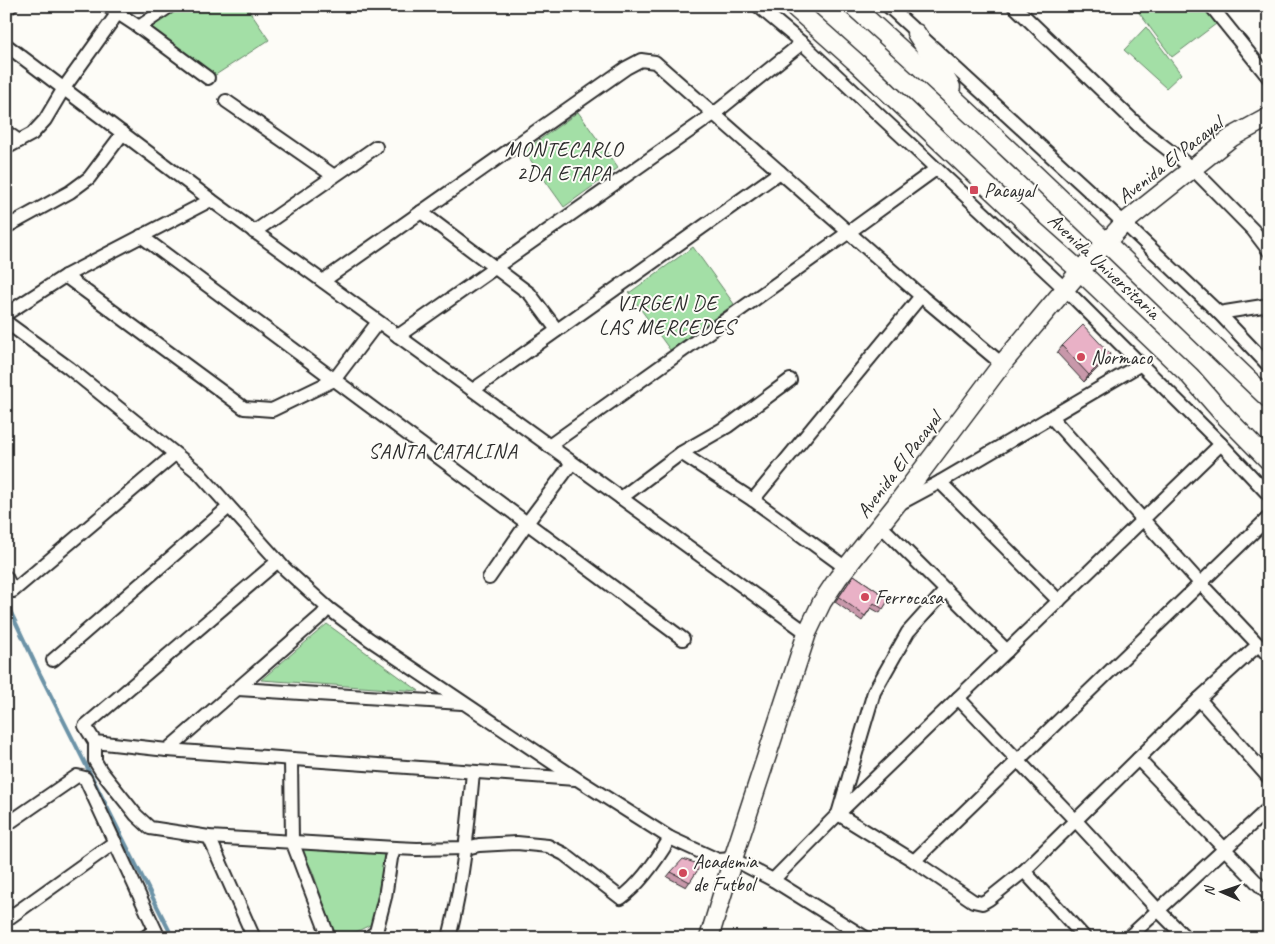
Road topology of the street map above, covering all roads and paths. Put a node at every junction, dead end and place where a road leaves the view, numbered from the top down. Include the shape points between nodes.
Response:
1 (11, 6) edge
2 (170, 6) edge
3 (758, 6) edge
4 (793, 6) edge
5 (853, 6) edge
6 (888, 6) edge
7 (1014, 6) edge
8 (1211, 6) edge
9 (6, 9) edge
10 (112, 10) edge
11 (139, 27) junction
12 (916, 33) junction
13 (802, 43) junction
14 (6, 45) edge
15 (208, 78) dead end
16 (1269, 78) edge
17 (64, 88) junction
18 (226, 101) dead end
19 (966, 110) junction
20 (715, 113) junction
21 (1269, 117) edge
22 (6, 132) edge
23 (123, 133) junction
24 (19, 141) junction
25 (376, 147) dead end
26 (6, 148) edge
27 (936, 169) junction
28 (1193, 169) junction
29 (780, 172) junction
30 (334, 176) junction
31 (211, 200) junction
32 (421, 212) junction
33 (1124, 224) junction
34 (6, 227) edge
35 (254, 232) junction
36 (849, 232) junction
37 (141, 236) junction
38 (1106, 243) junction
39 (1269, 250) edge
40 (496, 267) junction
41 (1080, 271) junction
42 (65, 276) junction
43 (323, 281) junction
44 (1064, 288) junction
45 (921, 296) junction
46 (1269, 304) edge
47 (1219, 313) junction
48 (6, 314) edge
49 (6, 322) edge
50 (378, 322) junction
51 (557, 330) junction
52 (398, 336) junction
53 (1002, 364) junction
54 (1141, 364) junction
55 (1269, 366) edge
56 (334, 380) junction
57 (790, 380) dead end
58 (473, 390) junction
59 (1269, 399) edge
60 (1051, 417) junction
61 (1221, 444) junction
62 (1252, 444) junction
63 (549, 446) junction
64 (681, 452) junction
65 (175, 454) junction
66 (1269, 461) edge
67 (572, 463) junction
68 (1269, 472) edge
69 (940, 482) junction
70 (1269, 495) edge
71 (621, 498) junction
72 (753, 500) junction
73 (896, 505) junction
74 (229, 507) junction
75 (1269, 517) edge
76 (1143, 520) junction
77 (527, 523) junction
78 (880, 525) junction
79 (278, 561) junction
80 (846, 568) junction
81 (6, 577) edge
82 (489, 578) dead end
83 (1200, 583) junction
84 (946, 590) junction
85 (1059, 601) junction
86 (328, 608) junction
87 (807, 633) junction
88 (683, 639) dead end
89 (1258, 644) junction
90 (1007, 651) junction
91 (1269, 656) edge
92 (53, 660) dead end
93 (238, 689) junction
94 (958, 698) junction
95 (1199, 699) junction
96 (464, 703) junction
97 (95, 742) junction
98 (168, 750) junction
99 (291, 759) junction
100 (1018, 760) junction
101 (1138, 760) junction
102 (95, 761) junction
103 (473, 772) junction
104 (77, 776) junction
105 (1269, 778) edge
106 (577, 779) junction
107 (1269, 808) edge
108 (838, 814) junction
109 (1076, 821) junction
110 (6, 825) edge
111 (208, 837) junction
112 (670, 838) junction
113 (292, 841) junction
114 (115, 842) junction
115 (395, 848) junction
116 (466, 848) junction
117 (1224, 849) junction
118 (733, 859) junction
119 (914, 861) junction
120 (1024, 871) junction
121 (774, 880) junction
122 (1269, 895) edge
123 (1158, 910) junction
124 (6, 920) edge
125 (157, 934) edge
126 (144, 938) edge
127 (254, 938) edge
128 (329, 938) edge
129 (368, 938) edge
130 (449, 938) edge
131 (709, 938) edge
132 (866, 938) edge
133 (1085, 938) edge
134 (1128, 938) edge
135 (1186, 938) edge

1 - 9 street
2 - 11 street
3 - 13 street
4 - 41 street, Avenida Universitaria
5 - 19 street, Avenida Universitaria
6 - 12 street
7 - 28 street via 1144,131
8 - 16 street
10 - 11 street
10 - 17 street
11 - 15 street
12 - 19 street
12 - 33 street
13 - 20 street
13 - 27 street
14 - 17 street
17 - 23 street
17 - 24 street via 45,120 32,134
18 - 30 street
19 - 38 street, Avenida Universitaria
20 - 29 street
20 - 32 street via 656,62 641,60
20 - 40 street
21 - 28 street, Avenida El Pacayal via 1232,137
22 - 24 street
23 - 31 street
23 - 34 street via 89,178
24 - 26 street
25 - 30 street
27 - 36 street
27 - 44 street
28 - 33 street, Avenida El Pacayal
28 - 39 street
29 - 36 street
29 - 51 street
30 - 35 street
31 - 35 street
31 - 37 street
32 - 40 street
32 - 43 street
33 - 38 street, Avenida El Pacayal
33 - 47 street
35 - 43 street
36 - 45 street
36 - 63 street
37 - 42 street
37 - 56 street
38 - 41 street, Avenida El Pacayal
38 - 59 street, Avenida Universitaria
40 - 51 street via 530,294
40 - 52 street
41 - 44 street, Avenida El Pacayal
41 - 62 street, Avenida Universitaria via 1190,376
42 - 48 street
42 - 56 street via 244,408 272,410
43 - 50 street
44 - 53 street, Avenida El Pacayal
44 - 54 street
45 - 53 street
45 - 72 street
46 - 47 street
47 - 55 street
49 - 65 street via 69,368
50 - 52 street
50 - 56 street
51 - 58 street
52 - 58 street
53 - 73 street, Avenida El Pacayal
54 - 60 street
54 - 61 street
56 - 77 street
57 - 64 street via 728,426
58 - 63 street
60 - 69 street
60 - 76 street
61 - 70 street
61 - 76 street
62 - 66 street, Avenida Universitaria
62 - 68 street
63 - 67 street
64 - 71 street
64 - 72 street
65 - 74 street via 199,473
65 - 81 street via 13,591
67 - 71 street
67 - 77 street
69 - 73 street
69 - 85 street
71 - 87 street
72 - 80 street
73 - 78 street, Avenida El Pacayal
74 - 79 street
74 - 92 street
75 - 83 street
76 - 83 street
76 - 85 street
77 - 82 street
77 - 88 street
78 - 80 street, Avenida El Pacayal
78 - 84 street
79 - 86 street
79 - 97 street via 84,726
80 - 87 street, Avenida El Pacayal via 822,602
83 - 89 street
83 - 100 street
84 - 90 street
84 - 108 street via 908,632 874,692
85 - 90 street
86 - 93 street
86 - 96 street via 368,639
87 - 118 street, Avenida El Pacayal
89 - 91 street
89 - 95 street
90 - 94 street
93 - 96 street
93 - 98 street
94 - 100 street
94 - 108 street
95 - 101 street
95 - 105 street
96 - 106 street
97 - 98 street
97 - 102 street
98 - 99 street
99 - 103 street
99 - 113 street
100 - 109 street
100 - 119 street
101 - 109 street
101 - 117 street
102 - 104 street
102 - 111 street via 136,815 150,828
103 - 106 street
103 - 116 street
104 - 110 street
104 - 114 street via 85,778
106 - 112 street
107 - 117 street
108 - 119 street
108 - 121 street
109 - 120 street
109 - 123 street
111 - 113 street
111 - 127 street
112 - 116 street via 621,898 564,854 548,846 517,843
112 - 118 street via 718,860
113 - 115 street
113 - 128 street
114 - 124 street
114 - 125 street
115 - 116 street
115 - 129 street via 376,932
116 - 130 street
117 - 122 street
117 - 123 street
118 - 121 street
118 - 131 street, Avenida El Pacayal
119 - 120 street via 973,901 982,903
120 - 133 street
121 - 132 street
123 - 134 street
123 - 135 street
125 - 126 street

